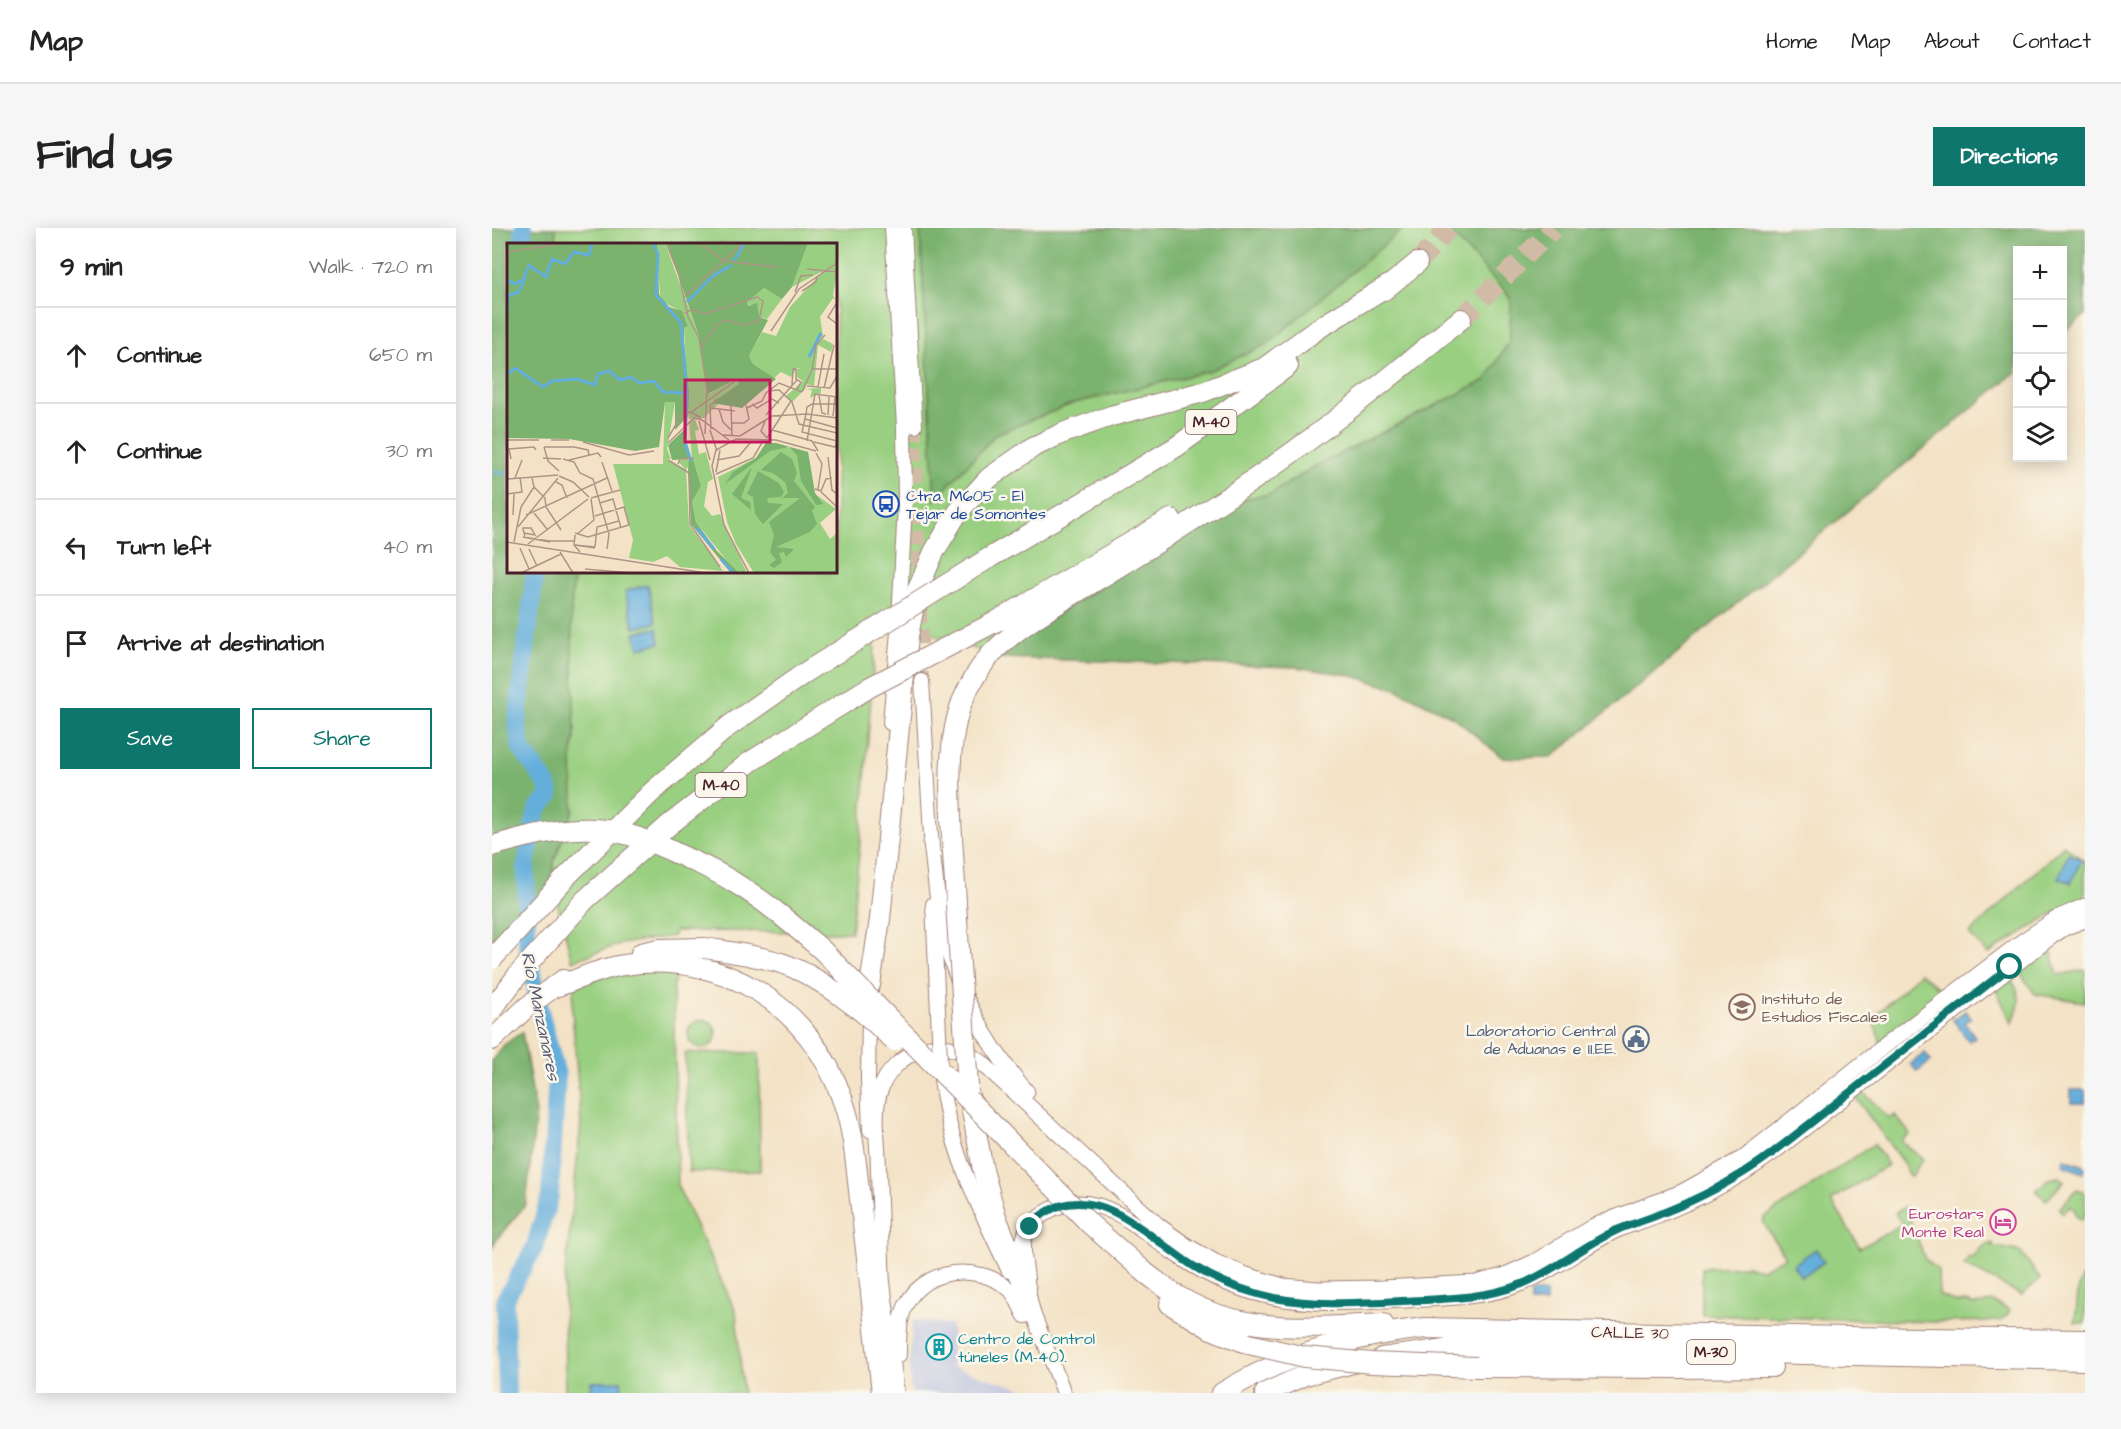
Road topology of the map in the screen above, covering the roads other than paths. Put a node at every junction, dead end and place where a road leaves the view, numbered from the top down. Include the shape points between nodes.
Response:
1 (892, 228) edge
2 (904, 228) edge
3 (1417, 263) tunnel mouth
4 (1394, 282) junction
5 (915, 426) tunnel mouth
6 (922, 681) tunnel mouth
7 (932, 843) junction
8 (492, 846) edge
9 (2085, 906) edge
10 (2085, 920) edge
11 (492, 959) edge
12 (870, 986) junction
13 (555, 987) junction
14 (492, 1009) edge
15 (492, 1040) edge
16 (1092, 1163) junction
17 (882, 1276) junction
18 (1143, 1278) junction
19 (1026, 1290) junction
20 (1032, 1310) junction
21 (1425, 1328) junction
22 (2085, 1340) edge
23 (1050, 1359) junction
24 (1970, 1359) junction
25 (2085, 1360) edge
26 (882, 1393) edge
27 (898, 1393) edge
28 (1064, 1393) edge
29 (1222, 1393) edge
30 (1265, 1393) edge

1 - 12 street via 905,505
2 - 5 street
3 - 4 highway, M-40
4 - 11 highway, M-40, bridge via 1278,374 1176,447 806,672 729,726 653,791 568,875
4 - 12 highway via 1319,328 1264,368 1203,392 1111,416 1033,447 989,478 958,512 917,591 908,636
6 - 7 street
7 - 16 main road via 949,955 964,994 1008,1070
7 - 20 street, bridge via 942,1088 971,1192 1012,1278
8 - 18 highway, bridge via 559,831 603,830 637,836 735,882 822,950
9 - 16 main road via 2059,917 2024,940 1743,1158 1682,1192 1594,1226 1520,1269 1487,1280 1336,1290 1299,1288 1263,1280 1215,1262 1172,1236
10 - 19 main road via 2059,931 2010,967 1743,1174 1690,1201 1608,1234 1511,1288 1466,1297 1373,1302 1275,1298 1212,1276 1105,1208 1064,1204 1034,1221 1026,1233 1022,1253
12 - 17 street via 869,1126
13 - 15 highway
13 - 18 highway, bridge via 593,965 659,949 704,948 783,963 818,981 884,1030 1110,1259
13 - 26 highway via 623,965 658,962 699,966 732,976 782,1007 804,1030 834,1076 853,1143
14 - 19 highway, M-40, bridge via 585,900 669,825 732,776 868,688 997,621 1212,495 1458,317 1404,366 1273,466 1011,636 981,667 965,696 952,747 951,788 968,1086 996,1217
16 - 17 main road via 969,1054 934,1046 913,1053 885,1079 878,1104
17 - 27 street
18 - 21 highway via 1224,1317 1263,1326 1387,1324
18 - 24 highway, bridge via 1175,1308 1211,1329 1249,1344 1305,1357 1372,1364 1677,1368 1920,1364
19 - 20 main road
20 - 23 street
21 - 22 highway, CALLE 30 / M-30
21 - 29 highway, CALLE 30 / M-30 via 1389,1332 1293,1358
23 - 27 street via 1011,1290 991,1276 963,1270 931,1279 914,1292 905,1306 899,1334
23 - 28 street
24 - 25 highway, CALLE 30 / M-30
24 - 30 highway, CALLE 30 / M-30 via 1452,1348 1353,1362 1305,1375

